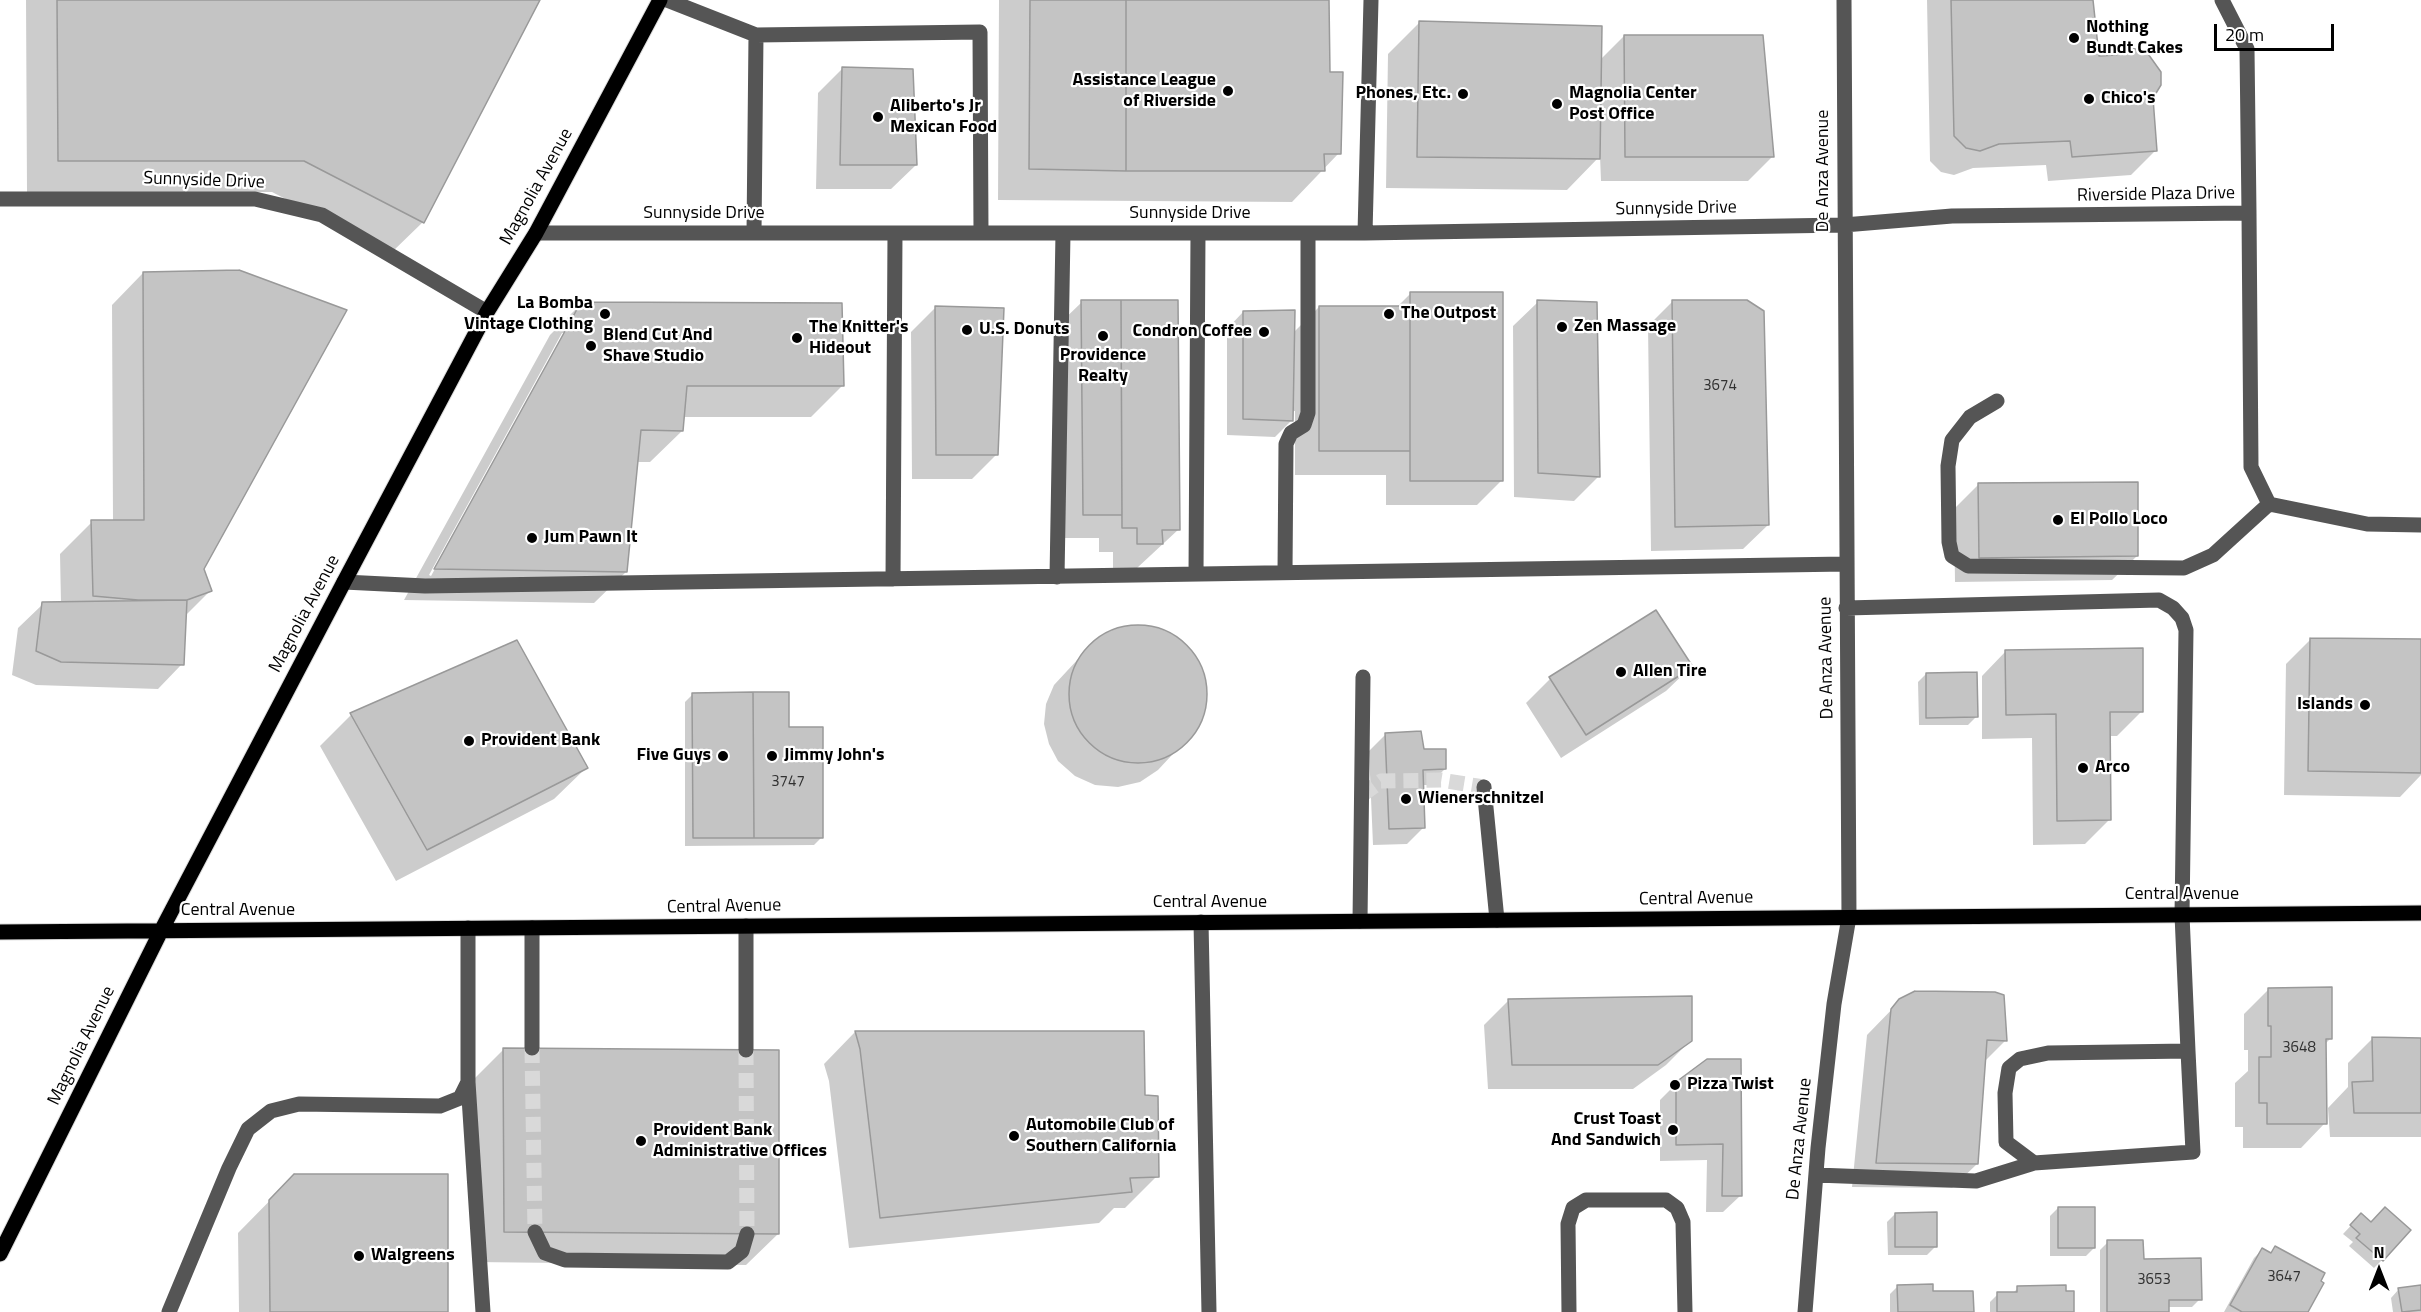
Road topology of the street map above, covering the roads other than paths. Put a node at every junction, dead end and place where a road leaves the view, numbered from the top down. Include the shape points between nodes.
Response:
1 (660, 0) edge
2 (666, 0) edge
3 (1371, 0) edge
4 (1844, 0) edge
5 (2222, 0) edge
6 (756, 35) junction
7 (0, 199) edge
8 (2249, 213) junction
9 (1844, 225) junction
10 (536, 233) junction
11 (754, 233) junction
12 (895, 233) junction
13 (981, 233) junction
14 (1063, 233) junction
15 (1198, 233) junction
16 (1308, 233) junction
17 (1365, 233) junction
18 (487, 312) junction
19 (1996, 401) dead end
20 (2269, 504) junction
21 (2421, 525) edge
22 (1846, 564) junction
23 (1285, 572) junction
24 (1196, 574) junction
25 (1056, 577) junction
26 (893, 579) junction
27 (344, 582) junction
28 (1846, 608) junction
29 (1363, 677) dead end
30 (1484, 787) dead end
31 (2421, 914) edge
32 (2182, 915) junction
33 (1849, 917) junction
34 (1497, 920) junction
35 (1360, 921) junction
36 (1201, 922) junction
37 (746, 926) junction
38 (468, 928) junction
39 (532, 928) junction
40 (161, 931) junction
41 (0, 932) edge
42 (532, 1048) tunnel mouth
43 (746, 1050) tunnel mouth
44 (2188, 1051) junction
45 (468, 1082) junction
46 (2034, 1163) junction
47 (1816, 1175) junction
48 (535, 1232) tunnel mouth
49 (747, 1233) tunnel mouth
50 (0, 1254) edge
51 (169, 1312) edge
52 (483, 1312) edge
53 (1209, 1312) edge
54 (1569, 1312) edge
55 (1685, 1312) edge
56 (1806, 1312) edge

1 - 10 main road, Magnolia Avenue
2 - 6 street
3 - 17 street
4 - 9 street, De Anza Avenue
5 - 8 street, Riverside Plaza Drive via 2247,49
6 - 11 street
6 - 13 street via 980,32
7 - 18 street, Sunnyside Drive via 255,199 322,214
8 - 9 street, Riverside Plaza Drive via 1952,216
8 - 20 street via 2251,467
9 - 17 street, Sunnyside Drive
9 - 22 street, De Anza Avenue
10 - 11 street, Sunnyside Drive
10 - 18 main road, Magnolia Avenue
11 - 12 street, Sunnyside Drive
12 - 13 street, Sunnyside Drive
12 - 26 street
13 - 14 street, Sunnyside Drive
14 - 15 street, Sunnyside Drive
14 - 25 street
15 - 16 street, Sunnyside Drive
15 - 24 street
16 - 17 street, Sunnyside Drive
16 - 23 street via 1308,413 1304,425 1291,433 1286,444
18 - 27 main road, Magnolia Avenue
19 - 20 street via 1970,417 1952,440 1948,466 1949,542 1952,556 1968,566 2184,568 2213,555
20 - 21 street via 2367,524
22 - 23 street
22 - 28 street, De Anza Avenue
23 - 24 street
24 - 25 street
25 - 26 street
26 - 27 street via 425,586
27 - 40 main road, Magnolia Avenue
28 - 32 street via 2159,600 2173,608 2186,630
28 - 33 street, De Anza Avenue
29 - 35 street
30 - 34 street
31 - 32 main road, Central Avenue
32 - 33 main road, Central Avenue
32 - 44 street
33 - 34 main road, Central Avenue
33 - 47 street, De Anza Avenue via 1834,1004
34 - 35 main road, Central Avenue
35 - 36 main road, Central Avenue
36 - 37 main road, Central Avenue
36 - 53 street
37 - 39 main road, Central Avenue
37 - 43 street
38 - 39 main road, Central Avenue
38 - 40 main road, Central Avenue
38 - 45 street
39 - 42 street
40 - 41 main road, Central Avenue
40 - 50 main road, Magnolia Avenue
44 - 46 street via 2193,1152
44 - 46 street via 2048,1053 2020,1059 2009,1068 2005,1092 2006,1142
45 - 51 street via 460,1098 440,1107 299,1104 271,1111 248,1129
45 - 52 street
46 - 47 street via 1976,1181
47 - 56 street, De Anza Avenue
48 - 49 street via 545,1253 566,1260 728,1262 742,1251
54 - 55 street via 1568,1224 1573,1208 1586,1200 1666,1200 1677,1208 1683,1222

